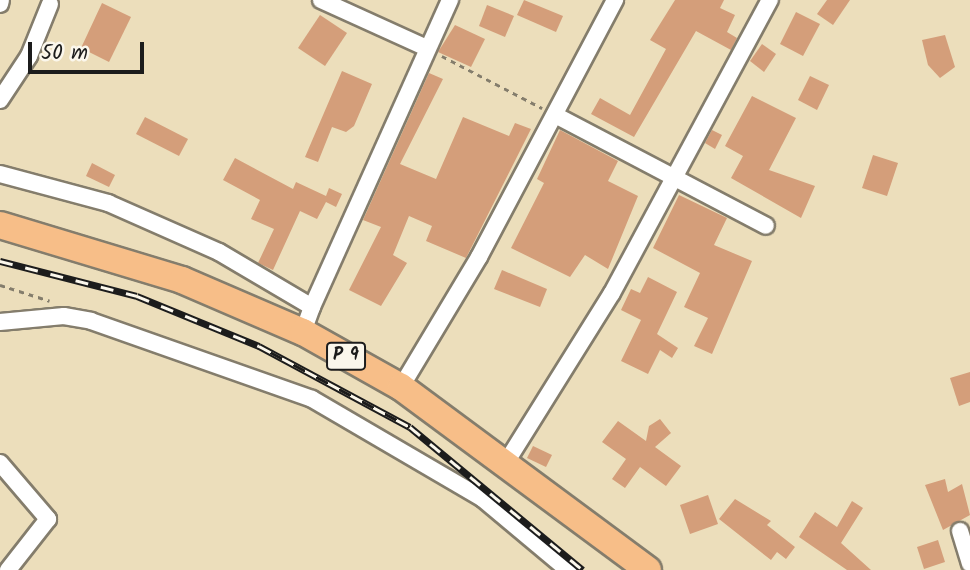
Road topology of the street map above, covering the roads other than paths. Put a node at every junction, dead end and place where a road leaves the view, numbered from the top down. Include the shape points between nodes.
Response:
1 (321, 0) edge
2 (450, 0) edge
3 (615, 0) edge
4 (770, 0) edge
5 (50, 4) dead end
6 (427, 48) junction
7 (0, 100) edge
8 (555, 115) junction
9 (0, 174) edge
10 (672, 181) junction
11 (0, 225) edge
12 (766, 226) dead end
13 (312, 307) junction
14 (0, 322) edge
15 (303, 332) junction
16 (401, 387) junction
17 (507, 461) junction
18 (0, 463) edge
19 (960, 531) dead end
20 (970, 564) edge
21 (8, 570) edge
22 (568, 570) edge
23 (648, 570) edge

1 - 6 street
2 - 6 street
3 - 8 street
4 - 10 street
5 - 7 street via 29,56
6 - 13 street
8 - 10 street
8 - 16 street
9 - 13 street via 165,225
10 - 12 street
10 - 17 street via 612,293
11 - 15 main road, P 9 via 182,280
13 - 15 street
14 - 22 street via 64,316 91,321 312,399 483,499
15 - 16 main road, P 9
16 - 17 main road, P 9
17 - 23 main road, P 9
18 - 21 street via 48,519
19 - 20 street

